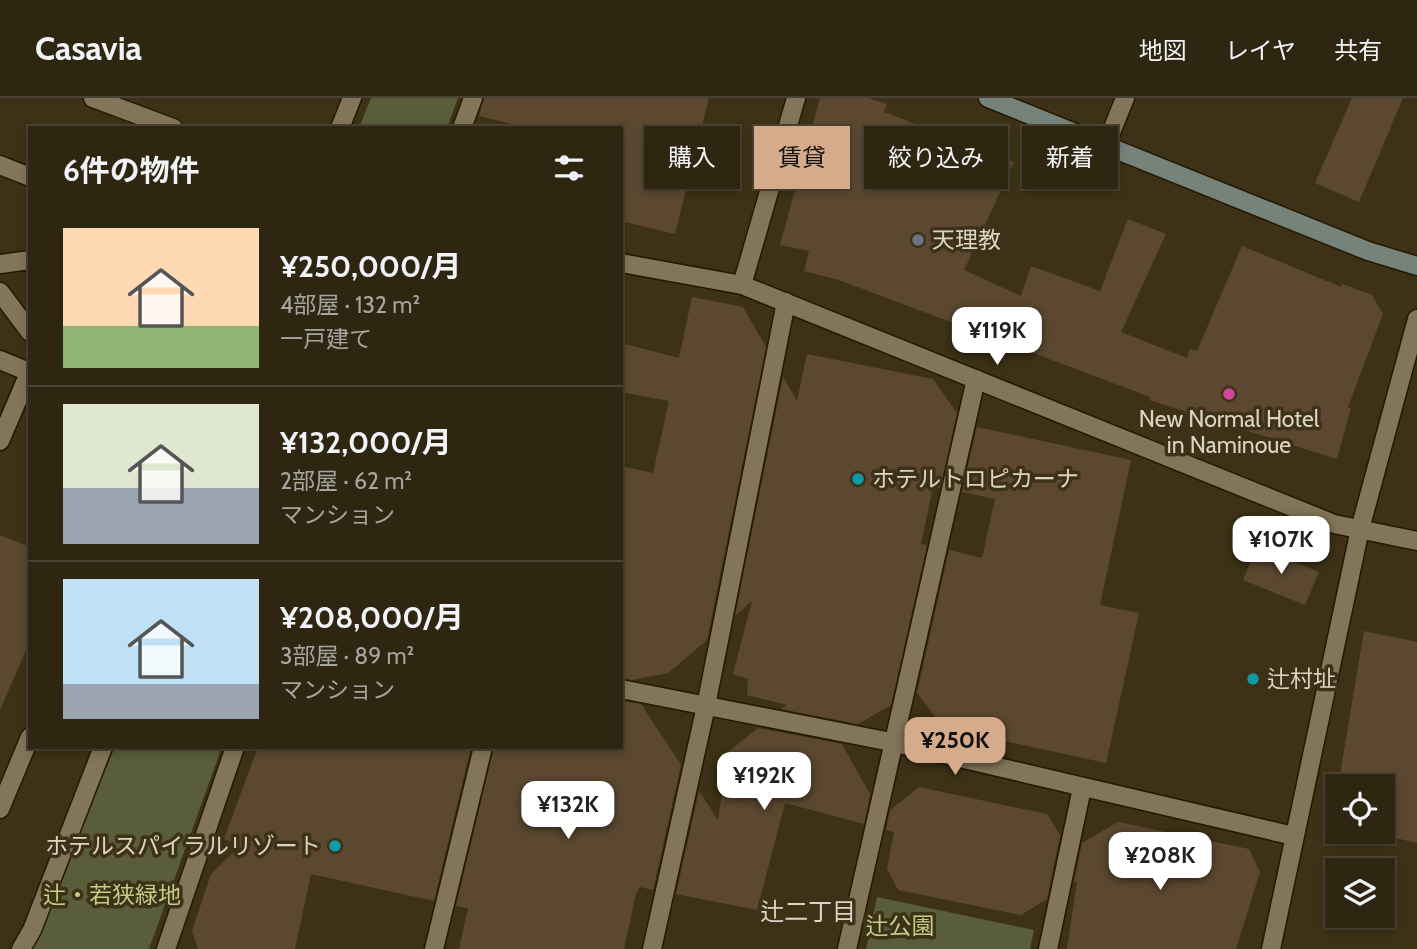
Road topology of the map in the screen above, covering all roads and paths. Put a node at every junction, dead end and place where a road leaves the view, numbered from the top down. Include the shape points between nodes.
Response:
1 (93, 98) edge
2 (352, 98) edge
3 (473, 98) edge
4 (796, 98) edge
5 (988, 98) edge
6 (1125, 98) edge
7 (134, 121) edge
8 (162, 126) edge
9 (341, 126) edge
10 (463, 126) edge
11 (1058, 126) edge
12 (1114, 126) edge
13 (1118, 150) edge
14 (0, 165) edge
15 (28, 176) edge
16 (28, 260) edge
17 (623, 263) edge
18 (0, 264) edge
19 (1417, 267) edge
20 (742, 285) junction
21 (0, 292) edge
22 (786, 302) junction
23 (1417, 319) edge
24 (28, 329) edge
25 (0, 360) edge
26 (28, 371) edge
27 (28, 373) edge
28 (976, 379) junction
29 (0, 441) edge
30 (1360, 529) junction
31 (1417, 541) edge
32 (623, 689) edge
33 (706, 706) junction
34 (28, 742) edge
35 (891, 742) junction
36 (102, 749) edge
37 (233, 749) edge
38 (483, 749) edge
39 (1082, 788) junction
40 (0, 809) edge
41 (1294, 836) junction
42 (21, 949) edge
43 (166, 949) edge
44 (434, 949) edge
45 (652, 949) edge
46 (847, 949) edge
47 (1048, 949) edge
48 (1271, 949) edge

1 - 7 street
2 - 9 street
3 - 10 street
4 - 20 street
5 - 11 main road
6 - 12 street
7 - 8 street
13 - 19 main road
14 - 15 street
16 - 18 street
17 - 20 street
20 - 22 street
21 - 24 street
22 - 28 street
22 - 33 street
23 - 30 street
25 - 26 street
27 - 29 street
28 - 30 street via 1334,524
28 - 35 street
30 - 31 street
30 - 41 street
32 - 33 street
33 - 35 street
33 - 45 street
34 - 40 street
35 - 39 street
35 - 46 street
36 - 42 street
37 - 43 street
38 - 44 street
39 - 41 street
39 - 47 street
41 - 48 street

